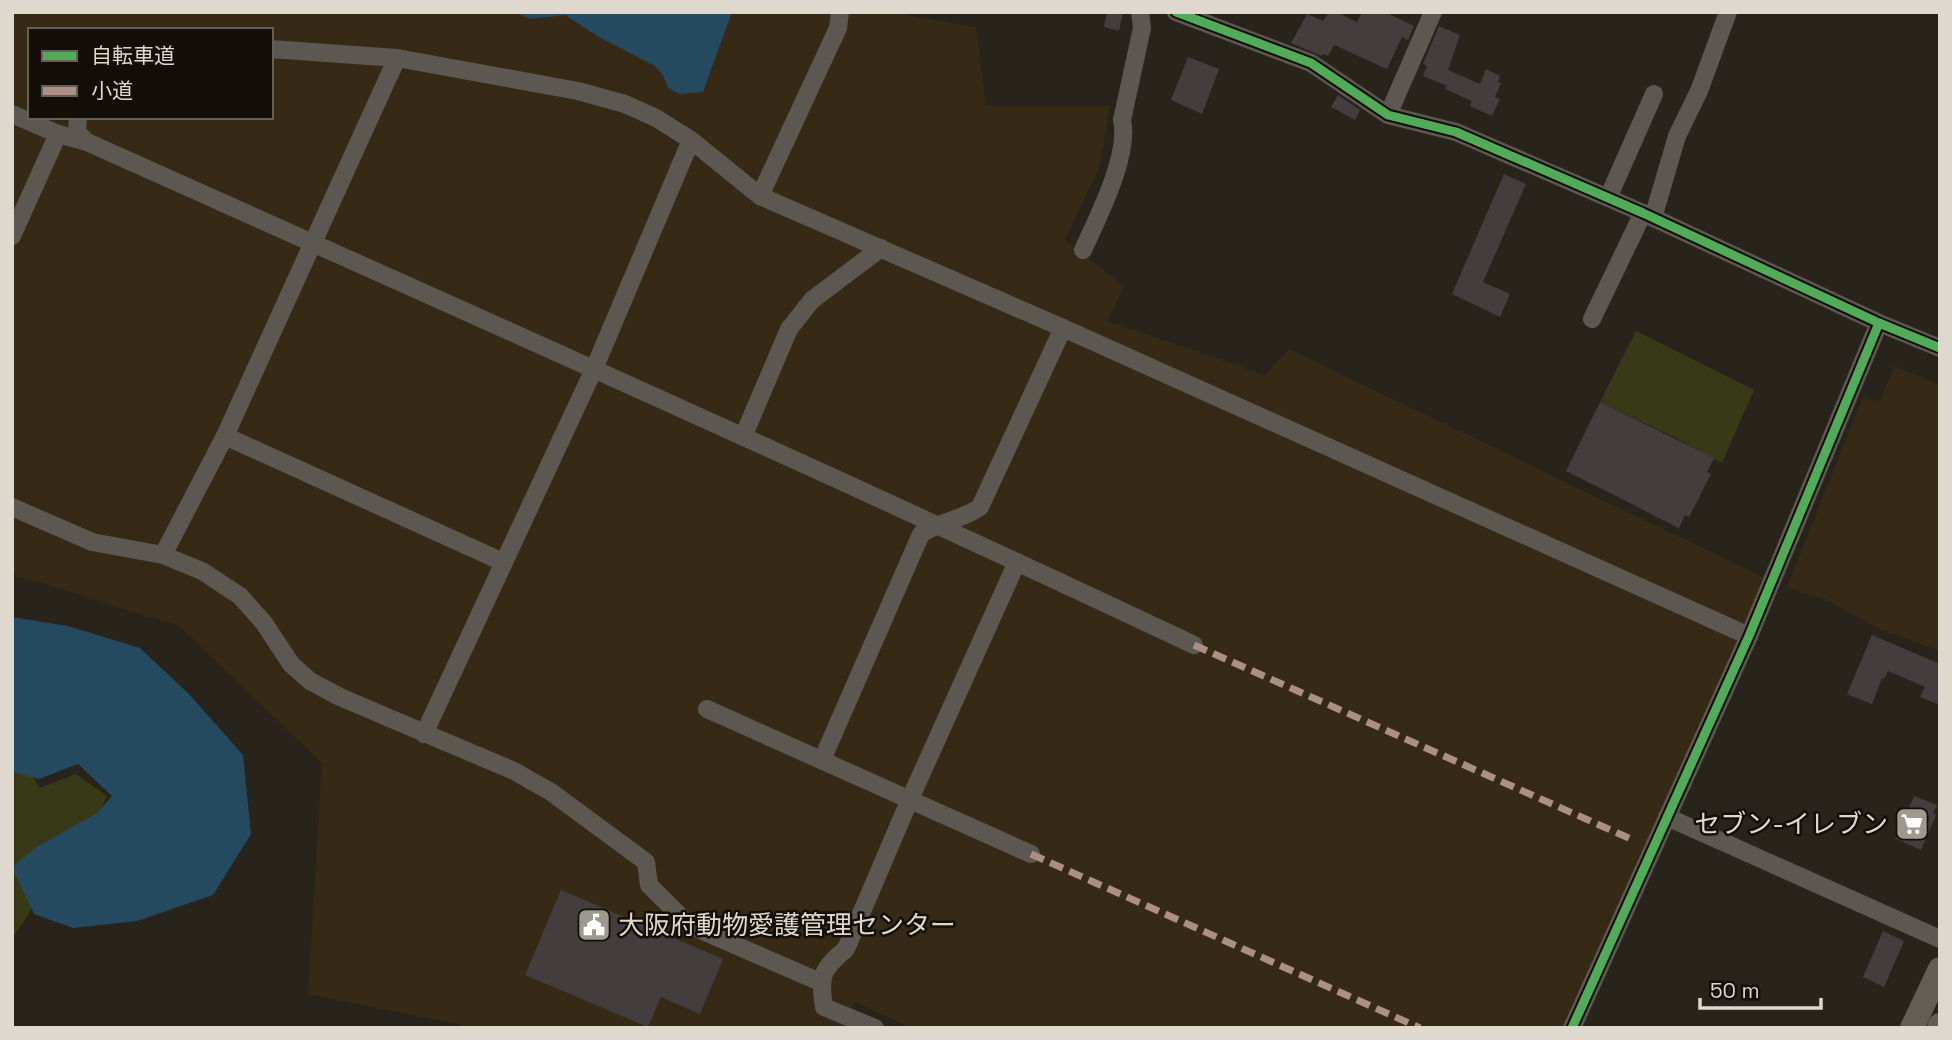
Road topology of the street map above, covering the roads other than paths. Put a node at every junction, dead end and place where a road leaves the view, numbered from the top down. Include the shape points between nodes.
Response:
1 (841, 12) edge
2 (1140, 12) edge
3 (1176, 12) edge
4 (1433, 12) edge
5 (1728, 12) edge
6 (273, 48) edge
7 (397, 58) junction
8 (1654, 94) dead end
9 (12, 114) edge
10 (1388, 115) junction
11 (78, 119) edge
12 (58, 134) junction
13 (691, 140) junction
14 (87, 142) junction
15 (760, 196) junction
16 (1608, 198) junction
17 (1648, 216) junction
18 (12, 236) edge
19 (312, 243) junction
20 (881, 248) junction
21 (1083, 250) dead end
22 (1592, 319) dead end
23 (1879, 323) junction
24 (1063, 328) junction
25 (1940, 348) edge
26 (594, 369) junction
27 (225, 436) junction
28 (743, 437) junction
29 (12, 507) edge
30 (936, 524) junction
31 (163, 555) junction
32 (503, 562) junction
33 (1017, 562) junction
34 (1749, 636) junction
35 (1194, 645) dead end
36 (707, 709) dead end
37 (424, 734) junction
38 (822, 760) junction
39 (909, 799) junction
40 (1667, 817) junction
41 (1031, 854) dead end
42 (1940, 939) edge
43 (1940, 969) edge
44 (820, 982) junction
45 (852, 1023) edge
46 (874, 1028) edge
47 (1572, 1028) edge
48 (1912, 1028) edge

1 - 15 street via 838,28
2 - 21 street via 1142,28 1122,120 1125,132 1120,155 1106,202
3 - 10 street via 1311,63
4 - 10 street
5 - 17 street
6 - 7 street
7 - 13 street via 625,104
7 - 19 street
8 - 16 street
9 - 12 street
10 - 16 street via 1456,132
11 - 14 street via 77,132
12 - 14 street
12 - 18 street
13 - 15 street
13 - 26 street
14 - 19 street
15 - 20 street
16 - 17 street
17 - 22 street
17 - 23 street
19 - 26 street
19 - 27 street
20 - 24 street
20 - 28 street via 812,300 789,329
23 - 25 street
23 - 34 street
24 - 30 street via 980,506 970,514
24 - 34 street
26 - 28 street
26 - 32 street
27 - 31 street
27 - 32 street
28 - 30 street
29 - 31 street via 92,542
30 - 33 street
30 - 38 street via 921,534
31 - 37 street via 202,571 240,596 310,681
32 - 37 street
33 - 35 street
33 - 39 street
34 - 40 street
36 - 38 street
37 - 44 street via 514,771 551,792 646,862 649,885 689,925
38 - 39 street
39 - 41 street
39 - 44 street via 846,949 830,963
40 - 42 street
40 - 47 street
43 - 48 highway
44 - 45 street via 824,1006
45 - 46 street

